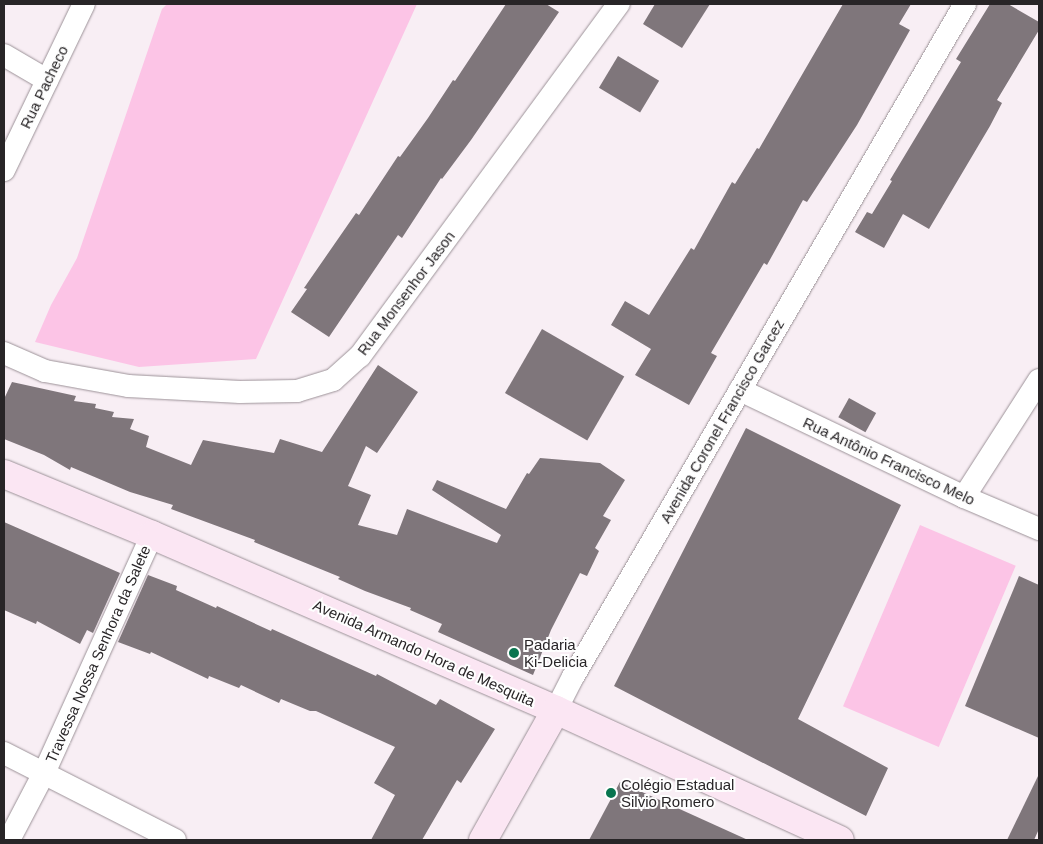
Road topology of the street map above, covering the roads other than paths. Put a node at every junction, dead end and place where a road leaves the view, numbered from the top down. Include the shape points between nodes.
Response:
1 (84, 4) edge
2 (619, 4) edge
3 (965, 4) edge
4 (4, 55) edge
5 (47, 80) junction
6 (4, 170) edge
7 (4, 353) edge
8 (1039, 380) edge
9 (740, 390) junction
10 (4, 474) edge
11 (964, 497) junction
12 (1039, 529) edge
13 (152, 534) junction
14 (556, 710) junction
15 (4, 753) edge
16 (44, 773) junction
17 (9, 840) edge
18 (175, 840) edge
19 (483, 840) edge
20 (840, 840) edge

1 - 5 street, Rua Pacheco
2 - 7 street, Rua Monsenhor Jason via 360,356 333,380 297,391 240,392 128,386 45,371
3 - 9 street, Avenida Coronel Francisco Garcez
4 - 5 street
5 - 6 street, Rua Pacheco
8 - 11 street
9 - 11 street, Rua Antônio Francisco Melo
9 - 14 street, Avenida Coronel Francisco Garcez
10 - 13 main road, Avenida Armando Hora de Mesquita
11 - 12 street, Rua Antônio Francisco Melo
13 - 14 main road, Avenida Armando Hora de Mesquita
13 - 16 street, Travessa Nossa Senhora da Salete
14 - 19 main road, Avenida Coronel Francisco Garcez
14 - 20 main road, Avenida Armando Hora de Mesquita
15 - 16 street, Travessa Nossa Senhora da Salete
16 - 17 street, Travessa Nossa Senhora da Salete
16 - 18 street, Travessa Nossa Senhora da Salete

